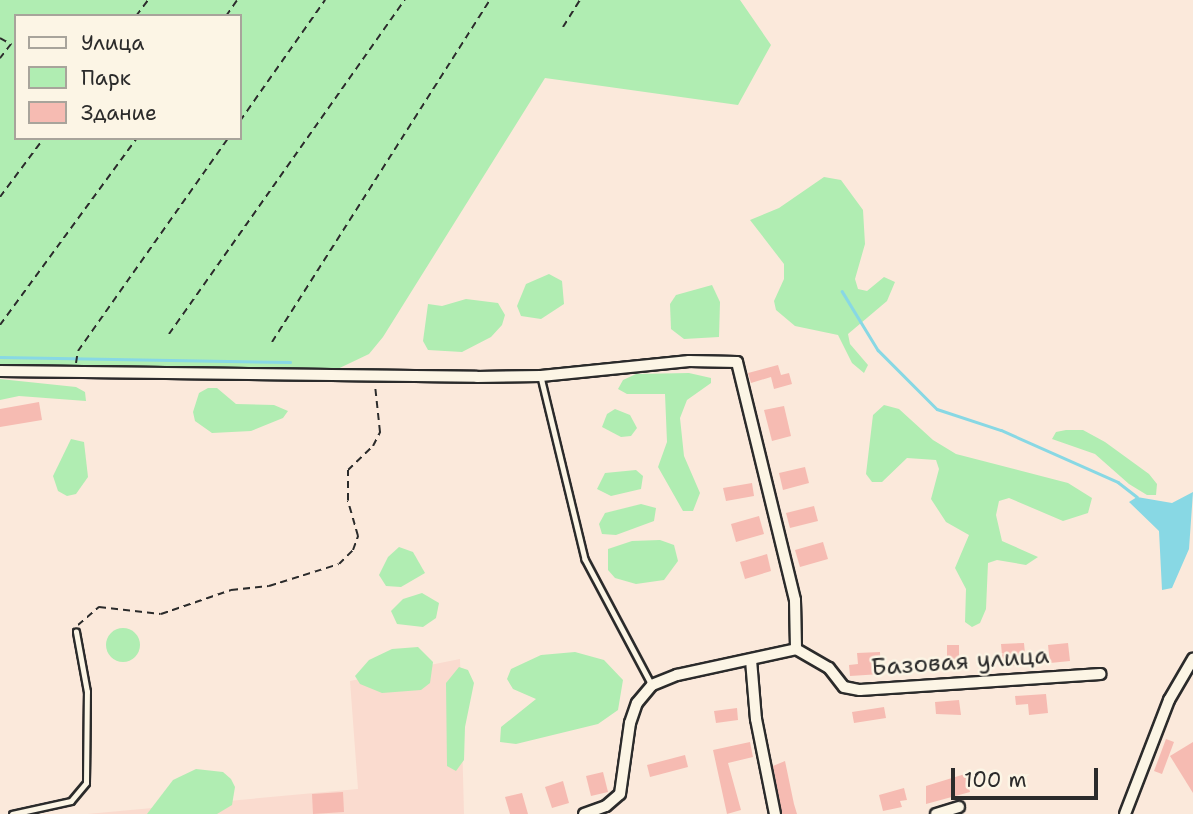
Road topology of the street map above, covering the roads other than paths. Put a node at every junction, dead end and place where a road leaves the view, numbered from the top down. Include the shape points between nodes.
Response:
1 (0, 371) edge
2 (541, 376) junction
3 (76, 632) road end
4 (796, 649) junction
5 (1193, 659) edge
6 (751, 660) junction
7 (1100, 674) dead end
8 (652, 685) junction
9 (959, 807) dead end
10 (12, 814) edge
11 (583, 814) edge
12 (775, 814) edge
13 (936, 814) edge
14 (1125, 814) edge

1 - 2 street
2 - 4 street via 689,361 737,362 795,600
2 - 8 lane via 585,559
3 - 10 lane via 87,682 86,783 71,801
4 - 6 street
4 - 7 street, Базовая улица via 828,668 844,687 860,690
5 - 14 street via 1169,700
6 - 8 street via 677,675
6 - 12 street via 756,719
8 - 11 street via 632,715 620,794 606,806
9 - 13 street

